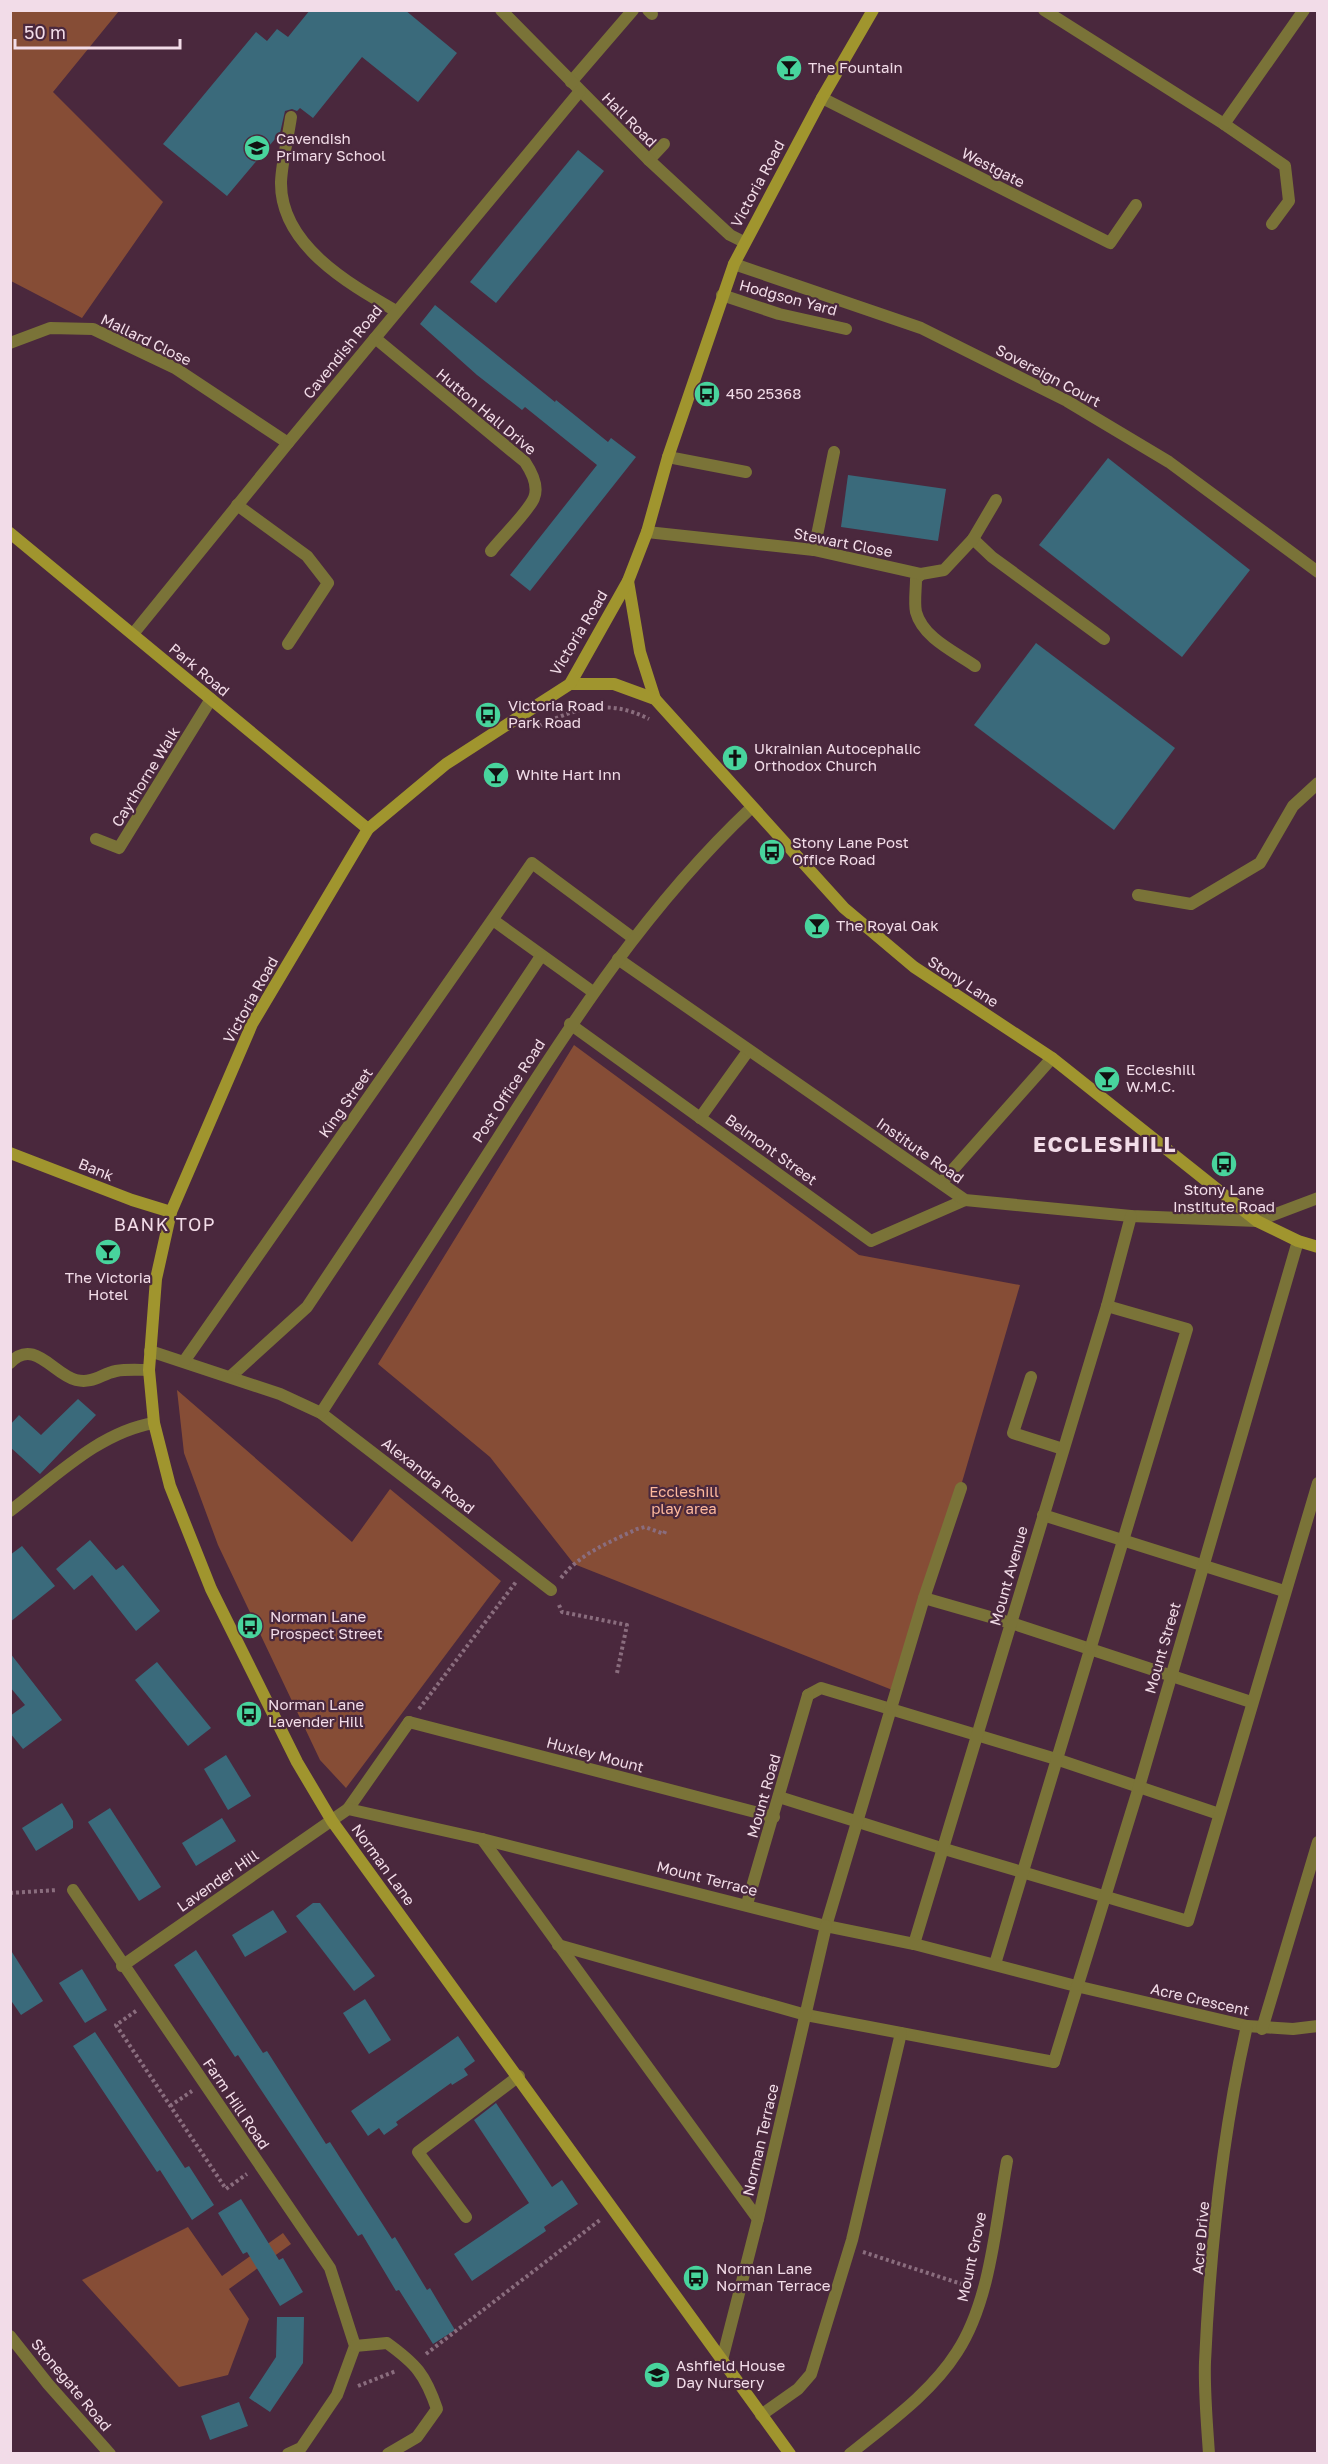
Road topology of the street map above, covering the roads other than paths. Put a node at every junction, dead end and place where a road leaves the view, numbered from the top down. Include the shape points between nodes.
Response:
1 (501, 10) edge
2 (633, 10) edge
3 (873, 10) edge
4 (1044, 10) edge
5 (1304, 10) edge
6 (575, 87) junction
7 (822, 98) junction
8 (291, 117) dead end
9 (1224, 124) junction
10 (664, 144) dead end
11 (649, 160) junction
12 (1136, 205) dead end
13 (1272, 224) dead end
14 (744, 242) junction
15 (734, 264) junction
16 (722, 295) junction
17 (396, 311) junction
18 (846, 329) dead end
19 (375, 338) junction
20 (10, 343) edge
21 (288, 443) junction
22 (834, 452) dead end
23 (668, 457) junction
24 (746, 472) dead end
25 (996, 500) dead end
26 (237, 506) junction
27 (647, 532) junction
28 (10, 533) edge
29 (973, 539) junction
30 (814, 549) junction
31 (491, 551) dead end
32 (1317, 572) edge
33 (921, 574) junction
34 (628, 581) junction
35 (133, 634) junction
36 (1104, 639) dead end
37 (288, 644) dead end
38 (975, 666) dead end
39 (570, 684) junction
40 (211, 699) junction
41 (655, 699) junction
42 (1317, 783) edge
43 (751, 808) junction
44 (368, 829) junction
45 (96, 839) dead end
46 (1138, 896) dead end
47 (493, 920) junction
48 (633, 938) junction
49 (541, 956) junction
50 (618, 959) junction
51 (593, 992) junction
52 (570, 1024) junction
53 (748, 1051) junction
54 (1052, 1058) junction
55 (700, 1118) junction
56 (10, 1153) edge
57 (941, 1183) junction
58 (1317, 1198) edge
59 (965, 1200) junction
60 (171, 1212) junction
61 (1131, 1216) junction
62 (1257, 1221) junction
63 (1298, 1241) junction
64 (1317, 1247) edge
65 (1107, 1306) junction
66 (150, 1351) junction
67 (184, 1360) junction
68 (10, 1363) edge
69 (149, 1370) junction
70 (230, 1377) junction
71 (1031, 1377) dead end
72 (321, 1413) junction
73 (154, 1423) junction
74 (1063, 1449) junction
75 (1317, 1483) edge
76 (961, 1488) dead end
77 (10, 1511) edge
78 (1043, 1515) junction
79 (1123, 1539) junction
80 (1203, 1565) junction
81 (551, 1590) road end
82 (1284, 1591) junction
83 (924, 1598) junction
84 (1011, 1623) junction
85 (1091, 1650) junction
86 (1170, 1675) junction
87 (1251, 1702) junction
88 (891, 1709) junction
89 (977, 1735) junction
90 (1056, 1759) junction
91 (1139, 1787) junction
92 (779, 1797) junction
93 (348, 1809) junction
94 (1220, 1814) junction
95 (774, 1816) junction
96 (332, 1821) junction
97 (857, 1821) junction
98 (482, 1839) junction
99 (1317, 1842) edge
100 (941, 1848) junction
101 (1023, 1871) junction
102 (73, 1890) road end
103 (1104, 1896) junction
104 (747, 1904) junction
105 (826, 1926) junction
106 (914, 1944) junction
107 (558, 1945) junction
108 (995, 1964) junction
109 (122, 1966) junction
110 (1076, 1986) junction
111 (806, 2015) junction
112 (1248, 2026) junction
113 (1317, 2026) edge
114 (1262, 2029) junction
115 (901, 2033) junction
116 (519, 2076) junction
117 (1007, 2161) dead end
118 (466, 2217) dead end
119 (758, 2219) junction
120 (10, 2336) edge
121 (355, 2346) junction
122 (722, 2360) junction
123 (761, 2415) junction
124 (306, 2451) edge
125 (110, 2454) edge
126 (288, 2454) edge
127 (388, 2454) edge
128 (790, 2454) edge
129 (850, 2454) edge
130 (1209, 2454) edge

1 - 6 street, Hall Road
2 - 6 street, Cavendish Road
3 - 7 street, Victoria Road
4 - 9 street
5 - 9 street
6 - 11 street, Hall Road
6 - 17 street, Cavendish Road
7 - 12 street, Westgate via 1110,243
7 - 14 street, Victoria Road
8 - 17 street via 281,183 289,221 318,258 359,290
9 - 13 street via 1285,166 1289,201
10 - 11 street
11 - 14 street, Hall Road via 730,236
14 - 15 street, Victoria Road
15 - 16 street, Victoria Road
15 - 32 street, Sovereign Court via 921,328 1067,401 1169,462
16 - 18 street, Hodgson Yard via 779,314
16 - 23 street, Victoria Road
17 - 19 street, Cavendish Road
19 - 21 street, Cavendish Road
19 - 31 street, Hutton Hall Drive via 531,471 534,498
20 - 21 street, Mallard Close via 50,328 93,330 175,368
21 - 26 street, Cavendish Road
22 - 30 street
23 - 24 street
23 - 27 street, Victoria Road
25 - 29 street
26 - 35 street, Cavendish Road
26 - 37 street via 307,556 328,583
27 - 30 street, Stewart Close
27 - 34 street, Victoria Road
28 - 35 street, Park Road
29 - 33 street via 944,570
29 - 36 street
30 - 33 street, Stewart Close
33 - 38 street via 916,579 916,612 922,626
34 - 39 street, Victoria Road
34 - 41 street, Stony Lane via 640,652
35 - 40 street, Park Road
39 - 41 street, Stony Lane via 614,684
39 - 44 street, Victoria Road via 446,764
40 - 44 street, Park Road
40 - 45 street, Caythorne Walk via 119,848
41 - 43 street, Stony Lane
42 - 46 street via 1293,806 1260,863 1191,904
43 - 48 street, Post Office Road via 710,846
43 - 54 street, Stony Lane via 844,908 914,967
44 - 60 street, Victoria Road via 252,1024
47 - 48 street, King Street via 531,863
47 - 49 street
47 - 67 street, King Street
48 - 50 street, Post Office Road
49 - 51 street
49 - 70 street via 307,1307
50 - 51 street, Post Office Road
50 - 53 street, Institute Road
51 - 52 street, Post Office Road
52 - 55 street, Belmont Street
52 - 72 street, Post Office Road
53 - 55 street
53 - 57 street, Institute Road
54 - 57 street
54 - 62 street, Stony Lane
55 - 59 street, Belmont Street via 871,1241
56 - 60 street, Bank
57 - 59 street, Institute Road
58 - 62 street
59 - 61 street, Institute Road
60 - 66 street, Norman Lane via 156,1279
61 - 62 street, Institute Road
61 - 65 street, Mount Avenue
62 - 63 street, Stony Lane
63 - 64 street, Stony Lane
63 - 80 street, Mount Street
65 - 74 street, Mount Avenue
65 - 79 street via 1187,1329
66 - 67 street, Alexandra Road
66 - 69 street, Norman Lane
67 - 70 street, Alexandra Road
68 - 69 street via 27,1354 43,1357 74,1380 94,1382 113,1372
69 - 73 street, Norman Lane
70 - 72 street, Alexandra Road
71 - 74 street via 1013,1433
72 - 81 street, Alexandra Road
73 - 77 street via 136,1426 98,1444
73 - 96 street, Norman Lane via 170,1486 211,1588 297,1762
74 - 78 street, Mount Avenue
75 - 82 street
76 - 83 street, Norman Terrace
78 - 79 street
78 - 84 street, Mount Avenue
79 - 80 street
79 - 85 street
80 - 82 street
80 - 86 street, Mount Street
82 - 87 street
83 - 84 street
83 - 88 street, Norman Terrace
84 - 85 street
84 - 89 street, Mount Avenue
85 - 86 street
85 - 90 street
86 - 87 street
86 - 91 street, Mount Street
87 - 94 street
88 - 89 street
88 - 92 street, Mount Road via 821,1688 808,1695
88 - 97 street, Norman Terrace
89 - 90 street
89 - 100 street, Mount Avenue
90 - 91 street
90 - 101 street
91 - 94 street
91 - 103 street, Mount Street
92 - 95 street, Mount Road
92 - 97 street
93 - 95 street, Huxley Mount via 409,1722
93 - 96 street
93 - 98 street, Mount Terrace
94 - 103 street via 1188,1921
95 - 104 street, Mount Road
96 - 109 street, Lavender Hill
96 - 116 street, Norman Lane
97 - 100 street
97 - 105 street, Norman Terrace
98 - 104 street, Mount Terrace
98 - 107 street
99 - 114 street
100 - 101 street
100 - 106 street, Mount Avenue
101 - 103 street
101 - 108 street
102 - 109 street, Farm Hill Road
103 - 110 street, Mount Street
104 - 105 street, Mount Terrace
105 - 106 street, Mount Terrace
105 - 111 street, Norman Terrace
106 - 108 street, Mount Terrace
107 - 111 street
107 - 119 street
108 - 110 street, Mount Terrace
109 - 121 street, Farm Hill Road via 330,2268
110 - 112 street, Acre Crescent
110 - 115 street, Mount Street via 1054,2062
111 - 115 street
111 - 119 street, Norman Terrace
112 - 114 street, Acre Crescent
112 - 130 street, Acre Drive via 1236,2075 1217,2217 1205,2363
113 - 114 street, Acre Crescent
115 - 123 street via 849,2248 811,2374 798,2389
116 - 118 street via 418,2152
116 - 122 street, Norman Lane
117 - 129 street, Mount Grove via 983,2290 958,2352 935,2381
119 - 122 street, Norman Terrace
120 - 125 street, Stonegate Road
121 - 124 street via 337,2395
121 - 127 street via 387,2343 414,2363 430,2388 437,2409 417,2437
122 - 123 street, Norman Lane
123 - 128 street, Norman Lane
124 - 126 street

